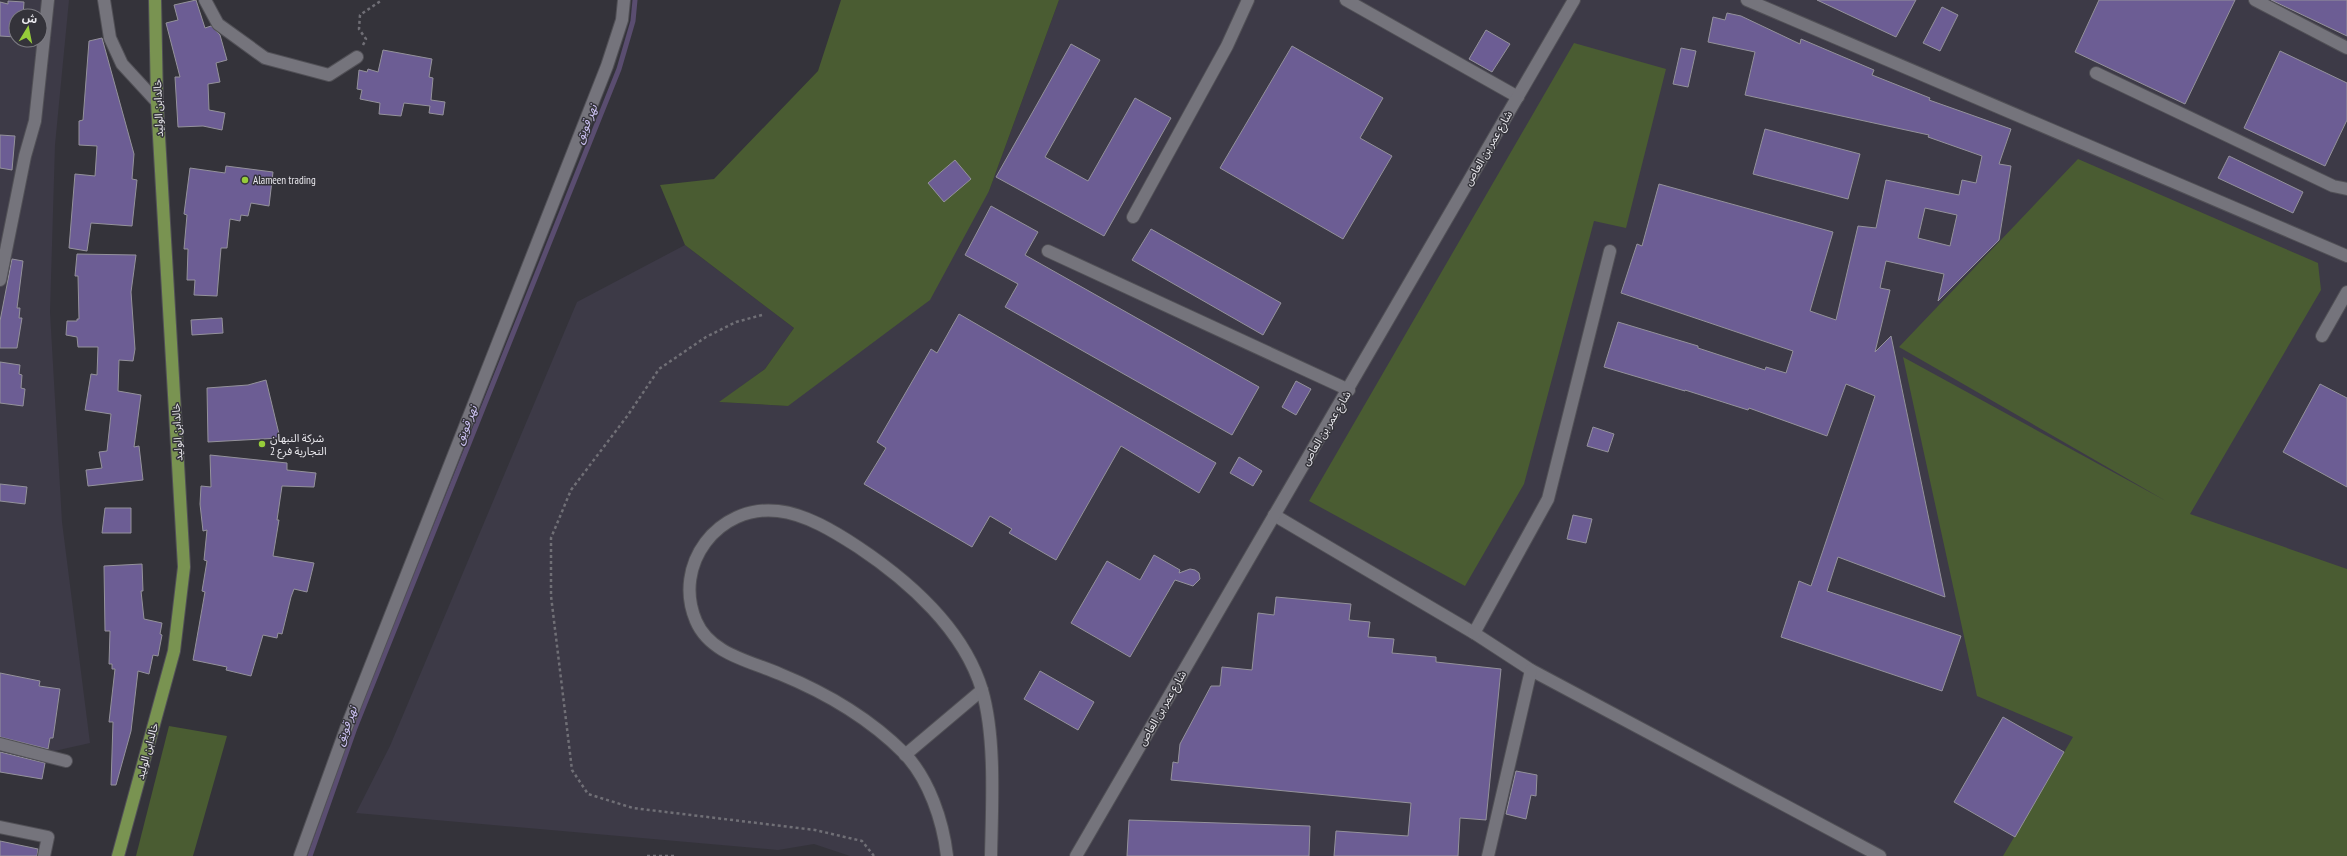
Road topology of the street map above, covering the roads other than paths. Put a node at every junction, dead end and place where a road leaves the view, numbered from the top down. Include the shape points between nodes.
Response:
1 (48, 0) edge
2 (104, 0) edge
3 (155, 0) edge
4 (205, 0) edge
5 (624, 0) edge
6 (1248, 0) edge
7 (1346, 0) edge
8 (1574, 0) edge
9 (1747, 0) edge
10 (2255, 0) edge
11 (2347, 48) edge
12 (357, 57) road end
13 (2096, 73) dead end
14 (1518, 97) junction
15 (157, 102) junction
16 (2347, 189) edge
17 (1133, 217) dead end
18 (1048, 251) dead end
19 (1610, 251) dead end
20 (2347, 256) edge
21 (0, 280) edge
22 (2347, 292) edge
23 (2322, 336) dead end
24 (1349, 390) junction
25 (1274, 515) junction
26 (1474, 633) junction
27 (1531, 670) junction
28 (982, 690) junction
29 (0, 744) edge
30 (905, 755) junction
31 (66, 761) dead end
32 (0, 826) edge
33 (44, 856) edge
34 (118, 856) edge
35 (300, 856) edge
36 (947, 856) edge
37 (991, 856) edge
38 (1076, 856) edge
39 (1488, 856) edge
40 (1880, 856) edge

1 - 21 street via 35,121 25,156
2 - 15 street via 110,38 122,64
3 - 15 main road, خالدابن الوليد
4 - 12 street via 218,24 265,58 329,75
5 - 35 street via 622,20 607,66 347,726
6 - 17 street via 1227,46
7 - 14 street
8 - 14 street, شارع عمر بن العاص
9 - 20 street
10 - 11 street
13 - 16 street via 2333,186
14 - 24 street, شارع عمر بن العاص
15 - 34 main road, خالدابن الوليد via 184,567 174,651
18 - 24 street
19 - 26 street via 1548,498
22 - 23 street
24 - 25 street, شارع عمر بن العاص
25 - 26 street
25 - 38 street, شارع عمر بن العاص
26 - 27 street
27 - 39 street
27 - 40 street
28 - 30 street
28 - 30 street via 960,645 943,622 902,581 856,546 805,518 780,511 749,512 721,526 700,549 689,578 691,609 705,637 727,653 787,676 829,698 868,724
28 - 37 street via 990,737
29 - 31 street
30 - 36 street via 932,800 940,821
32 - 33 street via 48,837

